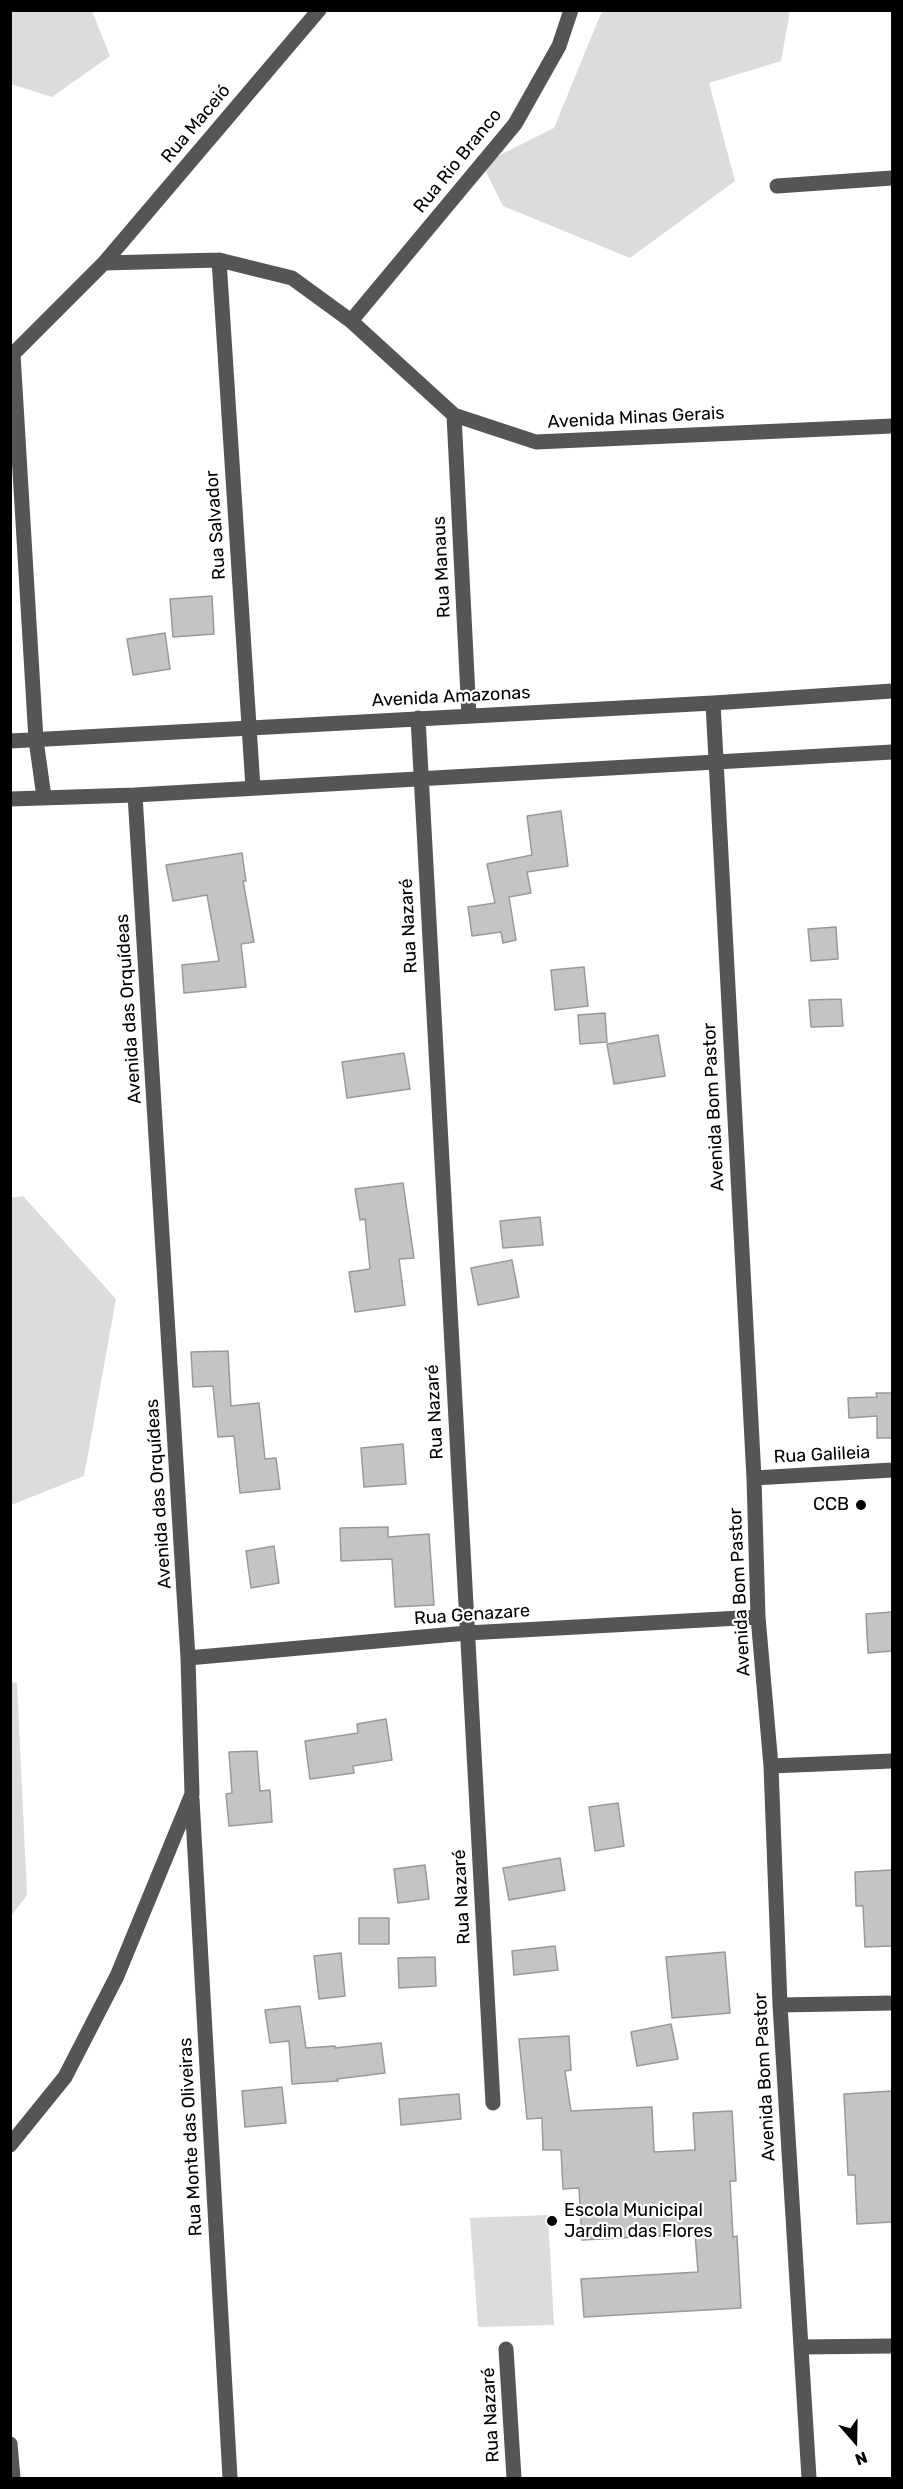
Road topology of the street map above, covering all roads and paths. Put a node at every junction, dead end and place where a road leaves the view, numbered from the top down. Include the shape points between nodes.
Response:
1 (319, 10) edge
2 (571, 10) edge
3 (892, 178) edge
4 (777, 186) dead end
5 (219, 260) junction
6 (104, 262) junction
7 (351, 321) junction
8 (12, 356) edge
9 (454, 415) junction
10 (892, 426) edge
11 (892, 691) edge
12 (713, 704) junction
13 (469, 716) junction
14 (418, 718) junction
15 (249, 727) junction
16 (36, 740) junction
17 (10, 741) edge
18 (892, 752) edge
19 (715, 762) junction
20 (420, 780) junction
21 (253, 788) junction
22 (135, 795) junction
23 (44, 797) junction
24 (10, 799) edge
25 (892, 1470) edge
26 (754, 1478) junction
27 (758, 1617) junction
28 (467, 1633) junction
29 (188, 1658) junction
30 (892, 1761) edge
31 (771, 1767) junction
32 (192, 1794) junction
33 (892, 2003) edge
34 (780, 2005) junction
35 (493, 2103) dead end
36 (10, 2145) edge
37 (892, 2346) edge
38 (801, 2347) junction
39 (507, 2349) dead end
40 (10, 2444) edge
41 (13, 2478) edge
42 (230, 2478) edge
43 (514, 2478) edge
44 (809, 2478) edge

1 - 6 street, Rua Maceió
2 - 7 street, Rua Rio Branco via 560,46 515,124
3 - 4 street
5 - 6 street, Avenida Minas Gerais
5 - 7 street, Avenida Minas Gerais via 292,278
5 - 15 street, Rua Salvador
6 - 8 street
7 - 9 street, Avenida Minas Gerais
8 - 16 street
9 - 10 street, Avenida Minas Gerais via 536,442
9 - 13 street, Rua Manaus
11 - 12 street, Avenida Amazonas
12 - 13 street, Avenida Amazonas
12 - 19 street, Avenida Bom Pastor
13 - 14 street, Avenida Amazonas
14 - 15 street, Avenida Amazonas
14 - 20 street, Rua Nazaré
15 - 16 street, Avenida Amazonas
15 - 21 street, Rua Salvador
16 - 17 street, Avenida Amazonas
16 - 23 street
18 - 19 street
19 - 20 street
19 - 26 street, Avenida Bom Pastor
20 - 21 street
20 - 28 street, Rua Nazaré
21 - 22 street
22 - 23 street
22 - 29 street, Avenida das Orquídeas
23 - 24 street
25 - 26 street, Rua Galileia
26 - 27 street, Avenida Bom Pastor
27 - 28 street, Rua Genazare
27 - 31 street, Avenida Bom Pastor
28 - 29 street, Rua Genazare
28 - 35 street, Rua Nazaré
29 - 32 street, Avenida das Orquídeas
30 - 31 street
31 - 34 street, Avenida Bom Pastor
32 - 36 street, Avenida das Orquídeas via 117,1976 65,2077
32 - 42 street, Rua Monte das Oliveiras
33 - 34 street
34 - 38 street, Avenida Bom Pastor
37 - 38 street
38 - 44 street, Avenida Bom Pastor
39 - 43 street, Rua Nazaré
40 - 41 street

